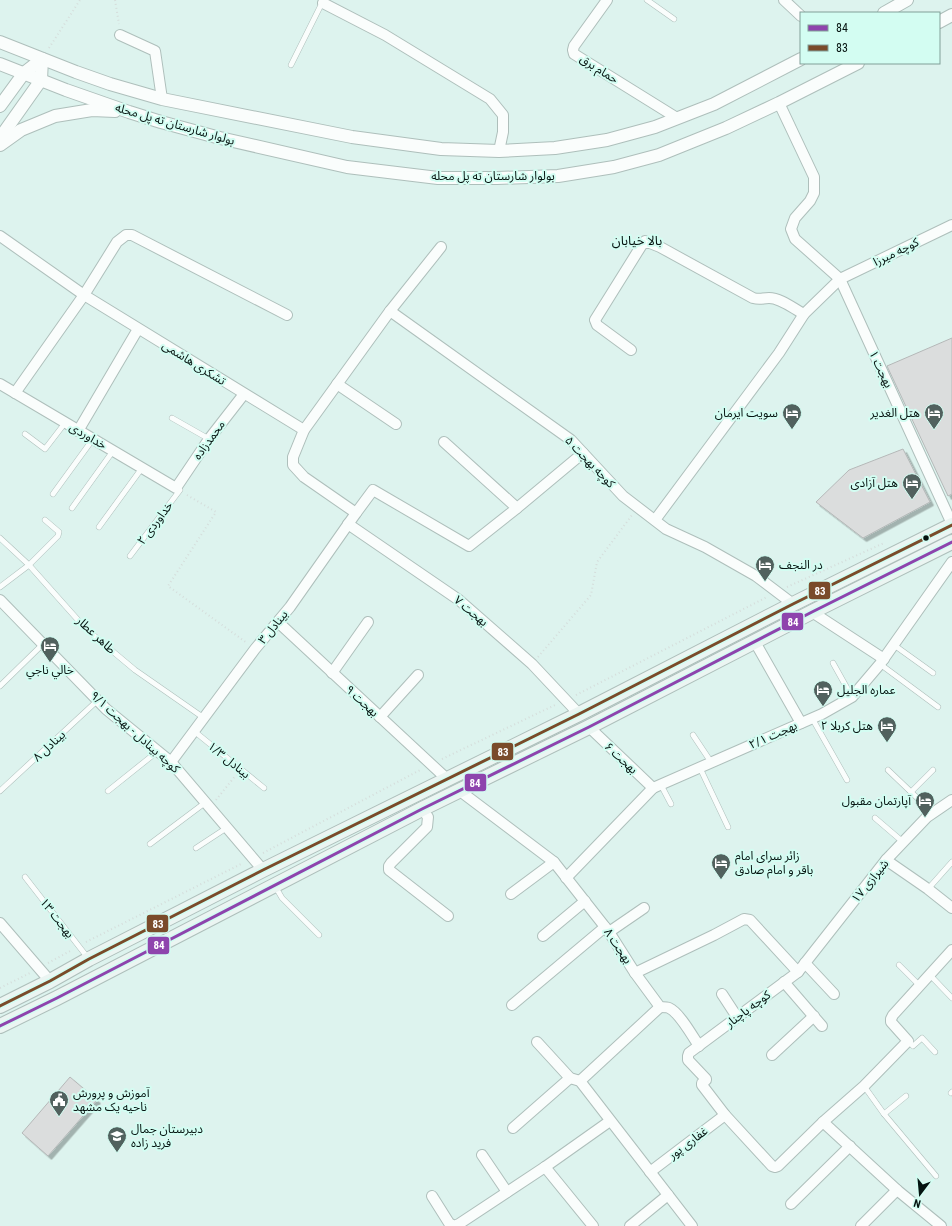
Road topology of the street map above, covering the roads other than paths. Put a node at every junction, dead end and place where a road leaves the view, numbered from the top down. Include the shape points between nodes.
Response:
1 (607, 0) edge
2 (647, 0) edge
3 (784, 0) edge
4 (907, 0) edge
5 (323, 1) edge
6 (886, 12) edge
7 (800, 15) edge
8 (952, 15) edge
9 (674, 19) dead end
10 (940, 21) edge
11 (120, 35) road end
12 (0, 42) edge
13 (42, 59) junction
14 (800, 60) edge
15 (0, 64) edge
16 (291, 64) dead end
17 (856, 64) edge
18 (24, 73) junction
19 (41, 80) junction
20 (162, 99) junction
21 (779, 103) junction
22 (0, 106) edge
23 (129, 112) junction
24 (677, 118) junction
25 (0, 138) edge
26 (0, 145) edge
27 (499, 151) junction
28 (952, 226) edge
29 (0, 236) edge
30 (441, 247) dead end
31 (840, 279) junction
32 (84, 295) junction
33 (390, 311) junction
34 (804, 314) junction
35 (287, 315) dead end
36 (138, 329) junction
37 (631, 350) dead end
38 (0, 384) edge
39 (338, 384) junction
40 (15, 393) junction
41 (244, 394) junction
42 (172, 418) dead end
43 (65, 423) junction
44 (396, 424) dead end
45 (304, 430) junction
46 (78, 431) junction
47 (25, 434) dead end
48 (93, 439) junction
49 (208, 439) junction
50 (444, 442) dead end
51 (113, 451) junction
52 (582, 453) junction
53 (142, 468) junction
54 (178, 489) junction
55 (53, 494) dead end
56 (72, 508) dead end
57 (517, 508) junction
58 (356, 513) junction
59 (45, 520) dead end
60 (655, 520) junction
61 (348, 524) junction
62 (952, 524) edge
63 (99, 527) dead end
64 (0, 538) edge
65 (952, 542) edge
66 (130, 556) dead end
67 (952, 562) edge
68 (29, 565) junction
69 (0, 586) edge
70 (0, 600) edge
71 (793, 604) junction
72 (812, 612) junction
73 (278, 622) junction
74 (368, 622) dead end
75 (755, 642) junction
76 (43, 644) junction
77 (894, 645) junction
78 (882, 662) junction
79 (833, 663) dead end
80 (332, 673) junction
81 (933, 673) dead end
82 (418, 676) dead end
83 (0, 686) edge
84 (852, 697) junction
85 (98, 700) junction
86 (938, 707) dead end
87 (579, 714) junction
88 (204, 718) junction
89 (380, 718) junction
90 (812, 718) junction
91 (801, 723) junction
92 (589, 727) junction
93 (194, 731) junction
94 (693, 735) dead end
95 (158, 751) junction
96 (171, 762) junction
97 (711, 762) junction
98 (700, 768) junction
99 (888, 770) dead end
100 (933, 770) dead end
101 (447, 779) junction
102 (847, 780) dead end
103 (657, 786) junction
104 (264, 788) dead end
105 (0, 791) edge
106 (108, 791) dead end
107 (460, 791) junction
108 (911, 792) junction
109 (952, 800) edge
110 (208, 804) junction
111 (671, 804) dead end
112 (422, 809) junction
113 (933, 813) junction
114 (875, 818) dead end
115 (228, 827) junction
116 (728, 827) dead end
117 (903, 842) junction
118 (150, 844) dead end
119 (196, 848) dead end
120 (886, 860) junction
121 (554, 862) junction
122 (952, 862) edge
123 (263, 870) junction
124 (25, 877) dead end
125 (566, 878) junction
126 (274, 885) junction
127 (928, 889) junction
128 (511, 894) dead end
129 (585, 902) junction
130 (644, 908) dead end
131 (952, 908) edge
132 (448, 916) dead end
133 (0, 923) edge
134 (607, 929) junction
135 (319, 935) dead end
136 (543, 936) dead end
137 (952, 950) edge
138 (89, 959) junction
139 (805, 963) junction
140 (899, 965) dead end
141 (798, 972) junction
142 (635, 973) junction
143 (929, 974) junction
144 (50, 981) junction
145 (784, 982) junction
146 (919, 985) junction
147 (722, 994) dead end
148 (834, 994) dead end
149 (952, 998) edge
150 (512, 1005) dead end
151 (0, 1006) edge
152 (660, 1007) junction
153 (814, 1016) junction
154 (737, 1017) junction
155 (0, 1026) edge
156 (822, 1026) dead end
157 (908, 1041) junction
158 (537, 1042) dead end
159 (699, 1046) junction
160 (935, 1052) dead end
161 (772, 1055) dead end
162 (575, 1080) junction
163 (864, 1086) junction
164 (906, 1096) dead end
165 (725, 1114) junction
166 (884, 1114) junction
167 (610, 1121) junction
168 (823, 1122) junction
169 (513, 1128) dead end
170 (850, 1146) junction
171 (482, 1155) dead end
172 (545, 1167) junction
173 (650, 1172) junction
174 (936, 1176) dead end
175 (897, 1190) junction
176 (507, 1192) junction
177 (668, 1195) junction
178 (432, 1196) dead end
179 (792, 1204) dead end
180 (593, 1226) edge
181 (630, 1226) edge
182 (692, 1226) edge
183 (861, 1226) edge
184 (941, 1226) edge

1 - 24 street, حمام برق via 574,46 574,54
2 - 9 lane
3 - 7 street
4 - 6 street
5 - 16 lane
5 - 27 street via 385,35 490,99 503,115
8 - 10 street
11 - 20 street via 155,51
12 - 13 street, بولوار شارستان ته پل محله
13 - 18 street
13 - 19 street
13 - 20 street, بولوار شارستان ته پل محله via 110,84
14 - 24 street, بولوار شارستان ته پل محله via 714,104
15 - 18 street, بولوار شارستان ته پل محله
17 - 21 street, بولوار شارستان ته پل محله
18 - 19 street, بولوار شارستان ته پل محله
18 - 22 street
19 - 23 street, بولوار شارستان ته پل محله
19 - 25 street
20 - 27 street, بولوار شارستان ته پل محله via 352,137 440,149
21 - 23 street, بولوار شارستان ته پل محله via 659,155 621,165 558,176 497,178 438,178 347,167 220,138
21 - 31 street via 814,177 814,193 794,218 791,229 795,239
23 - 26 street via 92,110 55,116 21,130
24 - 27 street, بولوار شارستان ته پل محله via 655,127 606,140 555,148
28 - 31 street, کوچه میرزا
29 - 32 street, تشکری هاشمی
30 - 33 street
31 - 34 street, کوچه میرزا
31 - 62 street, بهجت ۱
32 - 35 street via 117,242 126,234
32 - 36 street, تشکری هاشمی
32 - 40 street
33 - 39 street
33 - 52 street, کوچه بهجت ۵ via 571,440
34 - 37 street via 778,300 753,298 645,241 595,320 597,325
34 - 60 street, کوچه میرزا via 780,353
36 - 41 street, تشکری هاشمی
36 - 46 street
38 - 40 street, خداوردی
39 - 44 street
39 - 45 street
40 - 43 street, خداوردی
41 - 45 street, تشکری هاشمی
41 - 49 street, محمدزاده
42 - 49 lane
43 - 46 street, خداوردی
43 - 47 lane via 46,449
45 - 58 street via 293,457 293,465 304,477
46 - 48 street, خداوردی
48 - 51 street, خداوردی
48 - 55 lane
49 - 54 street, محمدزاده
50 - 57 street
51 - 53 street, خداوردی
51 - 56 lane
52 - 57 street
52 - 60 street, کوچه بهجت ۵ via 623,496
53 - 54 street, خداوردی
53 - 63 lane
54 - 66 lane, خداوردی ۲
57 - 58 street, بینادل ۳ via 469,546 373,490
58 - 61 street, بینادل ۳
59 - 68 lane via 59,534
60 - 71 street, کوچه بهجت ۵ via 666,529 705,547 756,576
61 - 73 street, بینادل ۳
61 - 87 street, بهجت ۷ via 459,600 532,664
62 - 71 main road
64 - 68 lane, طاهر عطار
65 - 72 main road
67 - 77 street, بهجت ۲/۱
68 - 69 lane
68 - 88 lane, طاهر عطار via 86,629 135,670
70 - 76 street, کوچه بینادل - بهجت ۹/۱
71 - 87 main road
72 - 75 main road
72 - 78 street
73 - 80 street, بهجت ۹
73 - 88 street, بینادل ۳
74 - 80 street
75 - 91 street
75 - 92 main road
76 - 83 lane
76 - 85 street, کوچه بینادل - بهجت ۹/۱
77 - 78 street, بهجت ۲/۱
77 - 81 lane
78 - 84 street, بهجت ۲/۱
78 - 86 lane
79 - 84 lane
80 - 89 street, بهجت ۹
82 - 89 street
84 - 90 street, بهجت ۲/۱
85 - 95 street, کوچه بینادل - بهجت ۹/۱
85 - 105 lane, بینادل ۸
87 - 101 main road
88 - 93 street, بینادل ۳
89 - 101 street, بهجت ۹
90 - 91 street, بهجت ۲/۱
90 - 102 lane
91 - 97 street, بهجت ۲/۱
92 - 103 street, بهجت ۶
92 - 107 main road
93 - 96 street, بینادل ۳
93 - 104 lane, بینادل ۱/۳
94 - 97 lane
95 - 96 street, کوچه بینادل - بهجت ۹/۱
95 - 106 lane
96 - 110 street, کوچه بینادل - بهجت ۹/۱
97 - 98 street, بهجت ۲/۱
98 - 103 street, بهجت ۲/۱
98 - 116 lane
99 - 108 lane
100 - 108 lane
101 - 123 main road
103 - 111 lane
103 - 125 street, بهجت ۲/۱
107 - 112 main road
107 - 121 street, بهجت ۸
108 - 113 lane
109 - 113 street, شیرازی ۱۷
110 - 115 street, کوچه بینادل - بهجت ۹/۱
110 - 118 lane
112 - 126 main road
112 - 132 street via 428,817 427,827 391,863 389,870
113 - 117 street, شیرازی ۱۷
114 - 117 lane
115 - 119 lane
115 - 123 street, کوچه بینادل - بهجت ۹/۱
117 - 120 street, شیرازی ۱۷
120 - 127 street
120 - 139 street, شیرازی ۱۷
121 - 125 street, بهجت ۸
121 - 128 street
122 - 127 lane
123 - 138 main road
124 - 138 lane, بهجت ۱۳
125 - 129 street, بهجت ۸
126 - 135 lane via 282,898
126 - 155 main road
127 - 131 street
129 - 134 street, بهجت ۸
129 - 136 street
130 - 134 street
133 - 144 street
134 - 142 street, بهجت ۸
134 - 150 street
137 - 143 street
138 - 144 main road
139 - 141 street, شیرازی ۱۷
139 - 148 street
140 - 146 lane
141 - 142 street via 750,920 744,919
141 - 145 street, کوچه پاچنار
142 - 152 street, بهجت ۸
143 - 146 street
143 - 149 lane
144 - 151 main road
145 - 153 street
145 - 154 street, کوچه پاچنار
146 - 157 street via 891,1019
147 - 154 street
152 - 159 street, بهجت ۸ via 675,1012
152 - 162 street
153 - 156 street
153 - 161 street
154 - 159 street, کوچه پاچنار
157 - 160 lane via 912,1046 922,1038
157 - 163 street
158 - 162 street
159 - 165 street via 689,1053 688,1060 706,1079 702,1085
162 - 167 street
162 - 169 street
163 - 166 lane
163 - 168 street
164 - 166 lane
165 - 168 street via 775,1167
165 - 173 street, غفاری پور
166 - 174 lane
167 - 172 street
167 - 173 street
168 - 170 street
170 - 175 street
170 - 179 street
171 - 176 street
172 - 176 street
172 - 180 street
173 - 177 street
175 - 183 street
175 - 184 street
176 - 178 street via 454,1226 449,1223
177 - 181 street
177 - 182 street

